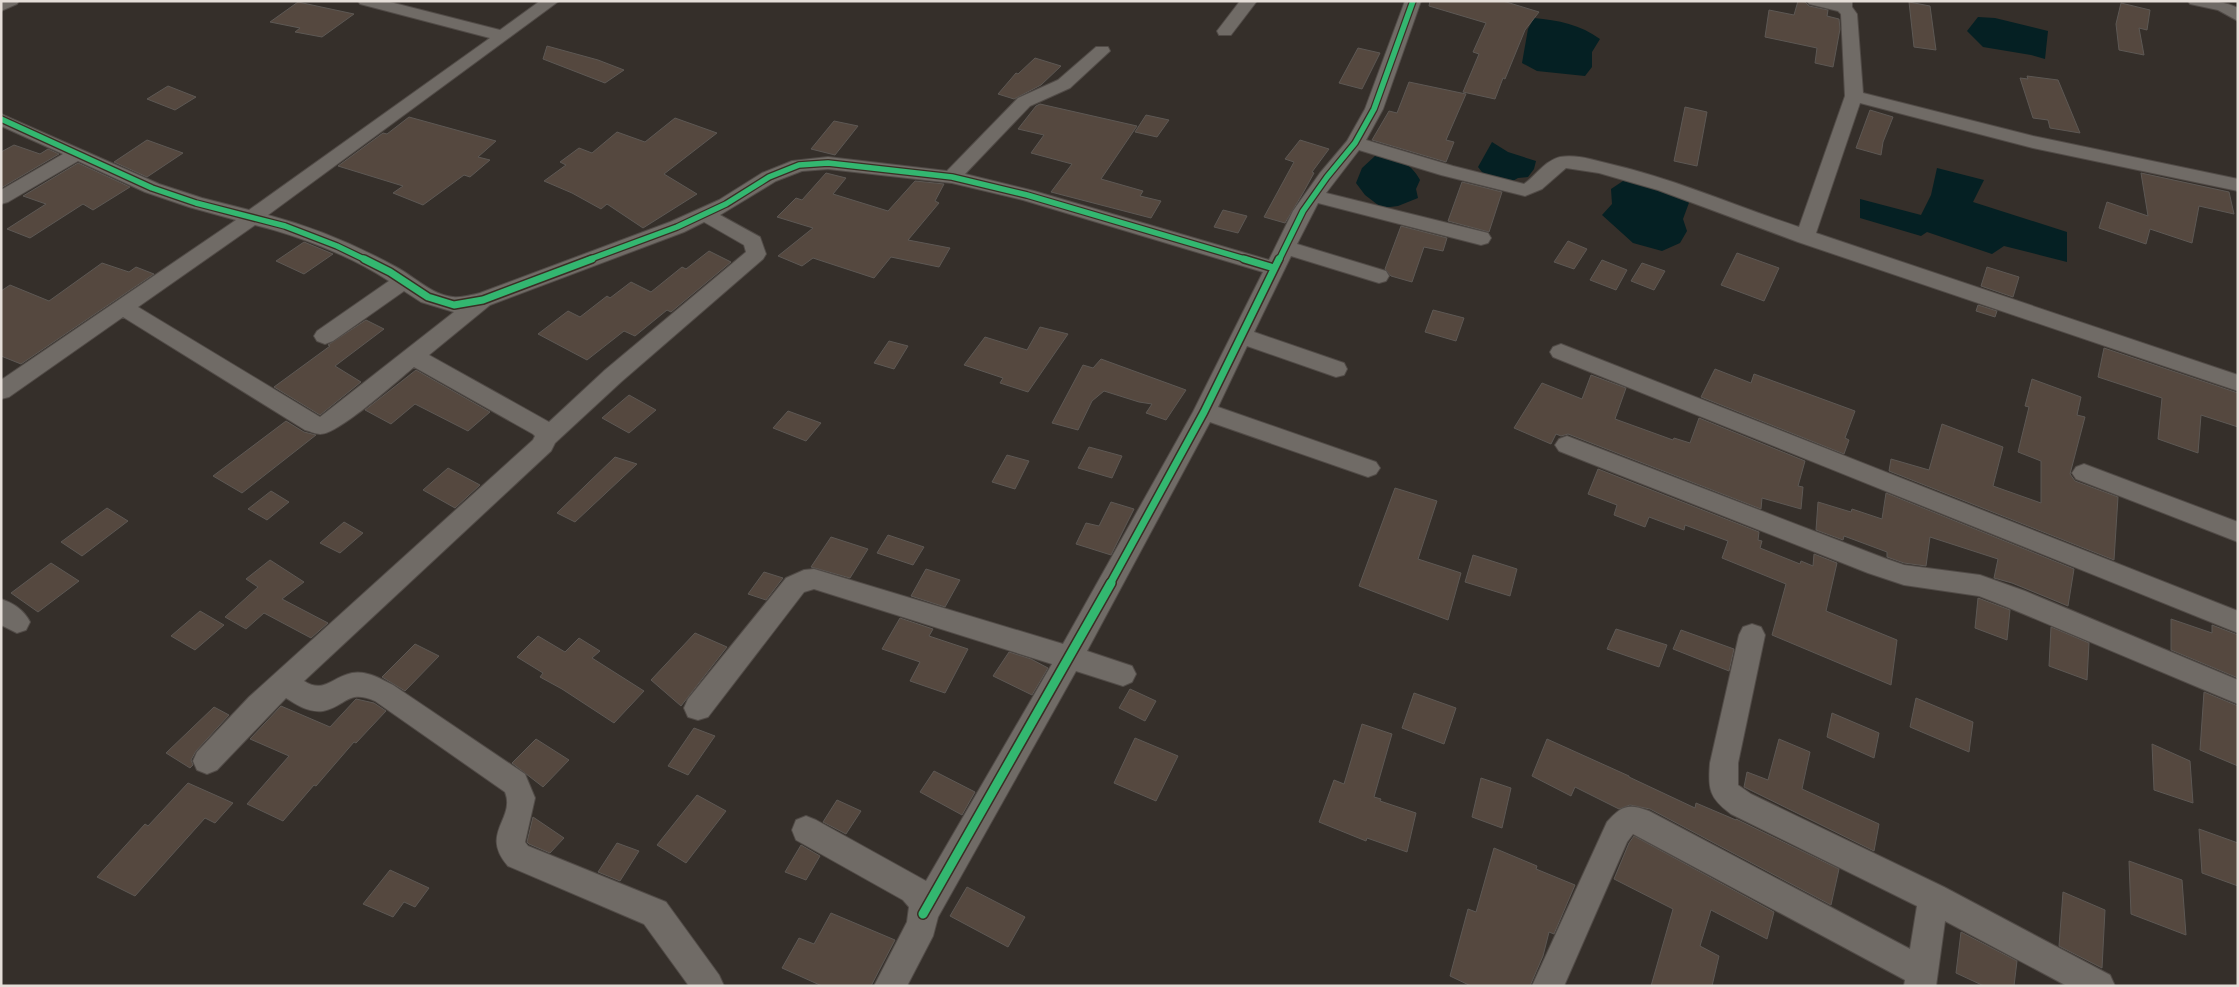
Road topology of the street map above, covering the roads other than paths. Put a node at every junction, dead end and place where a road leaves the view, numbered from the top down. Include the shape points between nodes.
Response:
1 (11, 1) edge
2 (366, 1) edge
3 (551, 1) edge
4 (1249, 1) edge
5 (1413, 1) edge
6 (1815, 1) edge
7 (2196, 1) edge
8 (1844, 4) edge
9 (1, 6) edge
10 (2238, 16) edge
11 (1225, 30) dead end
12 (504, 36) junction
13 (1102, 51) dead end
14 (1854, 96) junction
15 (1, 119) edge
16 (1355, 143) junction
17 (76, 154) junction
18 (952, 177) junction
19 (2238, 185) edge
20 (1314, 196) junction
21 (1, 198) edge
22 (704, 214) junction
23 (253, 217) junction
24 (1805, 237) junction
25 (1481, 238) dead end
26 (1285, 247) junction
27 (1274, 268) junction
28 (1379, 276) dead end
29 (404, 281) junction
30 (484, 300) junction
31 (123, 307) junction
32 (325, 336) dead end
33 (1241, 336) junction
34 (1561, 352) dead end
35 (415, 357) junction
36 (1336, 369) dead end
37 (2238, 383) edge
38 (1, 391) edge
39 (1204, 412) junction
40 (545, 439) junction
41 (1567, 445) dead end
42 (1368, 468) dead end
43 (2084, 473) dead end
44 (2238, 532) edge
45 (2238, 622) edge
46 (1752, 635) dead end
47 (1070, 657) junction
48 (1123, 674) dead end
49 (284, 683) junction
50 (2238, 692) edge
51 (698, 708) dead end
52 (207, 761) dead end
53 (806, 830) dead end
54 (1933, 898) junction
55 (924, 914) junction
56 (1921, 979) edge
57 (708, 986) edge
58 (890, 986) edge
59 (1548, 986) edge
60 (2099, 986) edge

1 - 9 street
2 - 12 street
3 - 12 street
4 - 11 street
5 - 16 street via 1374,109
6 - 8 street
7 - 10 street via 2221,5
8 - 14 street via 1849,14
12 - 23 street
13 - 18 street via 1063,84 1024,102
14 - 19 street via 2033,142
14 - 24 street
15 - 17 street
16 - 20 street
16 - 24 street via 1525,190 1532,188 1550,168 1563,163 1579,163 1632,175
17 - 21 street
17 - 23 street via 152,188
18 - 22 street via 828,163 799,165 769,177
18 - 27 street via 1028,195
20 - 25 street
20 - 26 street
22 - 30 street
22 - 40 street via 753,242 756,254 612,376
23 - 29 street via 337,246
23 - 31 street
24 - 37 street
26 - 27 street
26 - 28 street
27 - 33 street
29 - 30 street via 428,297 454,305
29 - 32 street
30 - 35 street
31 - 35 street via 321,426
31 - 38 street
33 - 36 street
33 - 39 street
34 - 45 street
35 - 40 street via 541,428 547,434
39 - 42 street
39 - 47 street
40 - 49 street via 534,455
41 - 50 street via 1895,572 1980,586 2016,599
43 - 44 street
46 - 54 street via 1724,763 1726,793 1741,804
47 - 48 street
47 - 51 street via 814,579 804,580 795,585
47 - 55 street
49 - 52 street
49 - 57 street via 308,698 322,698 353,684 366,685 384,693 515,783 522,797 510,847 518,856 655,913
53 - 55 street via 914,890 925,902
54 - 56 street
54 - 60 street
55 - 58 street
56 - 59 street via 1639,821 1627,820 1617,832

